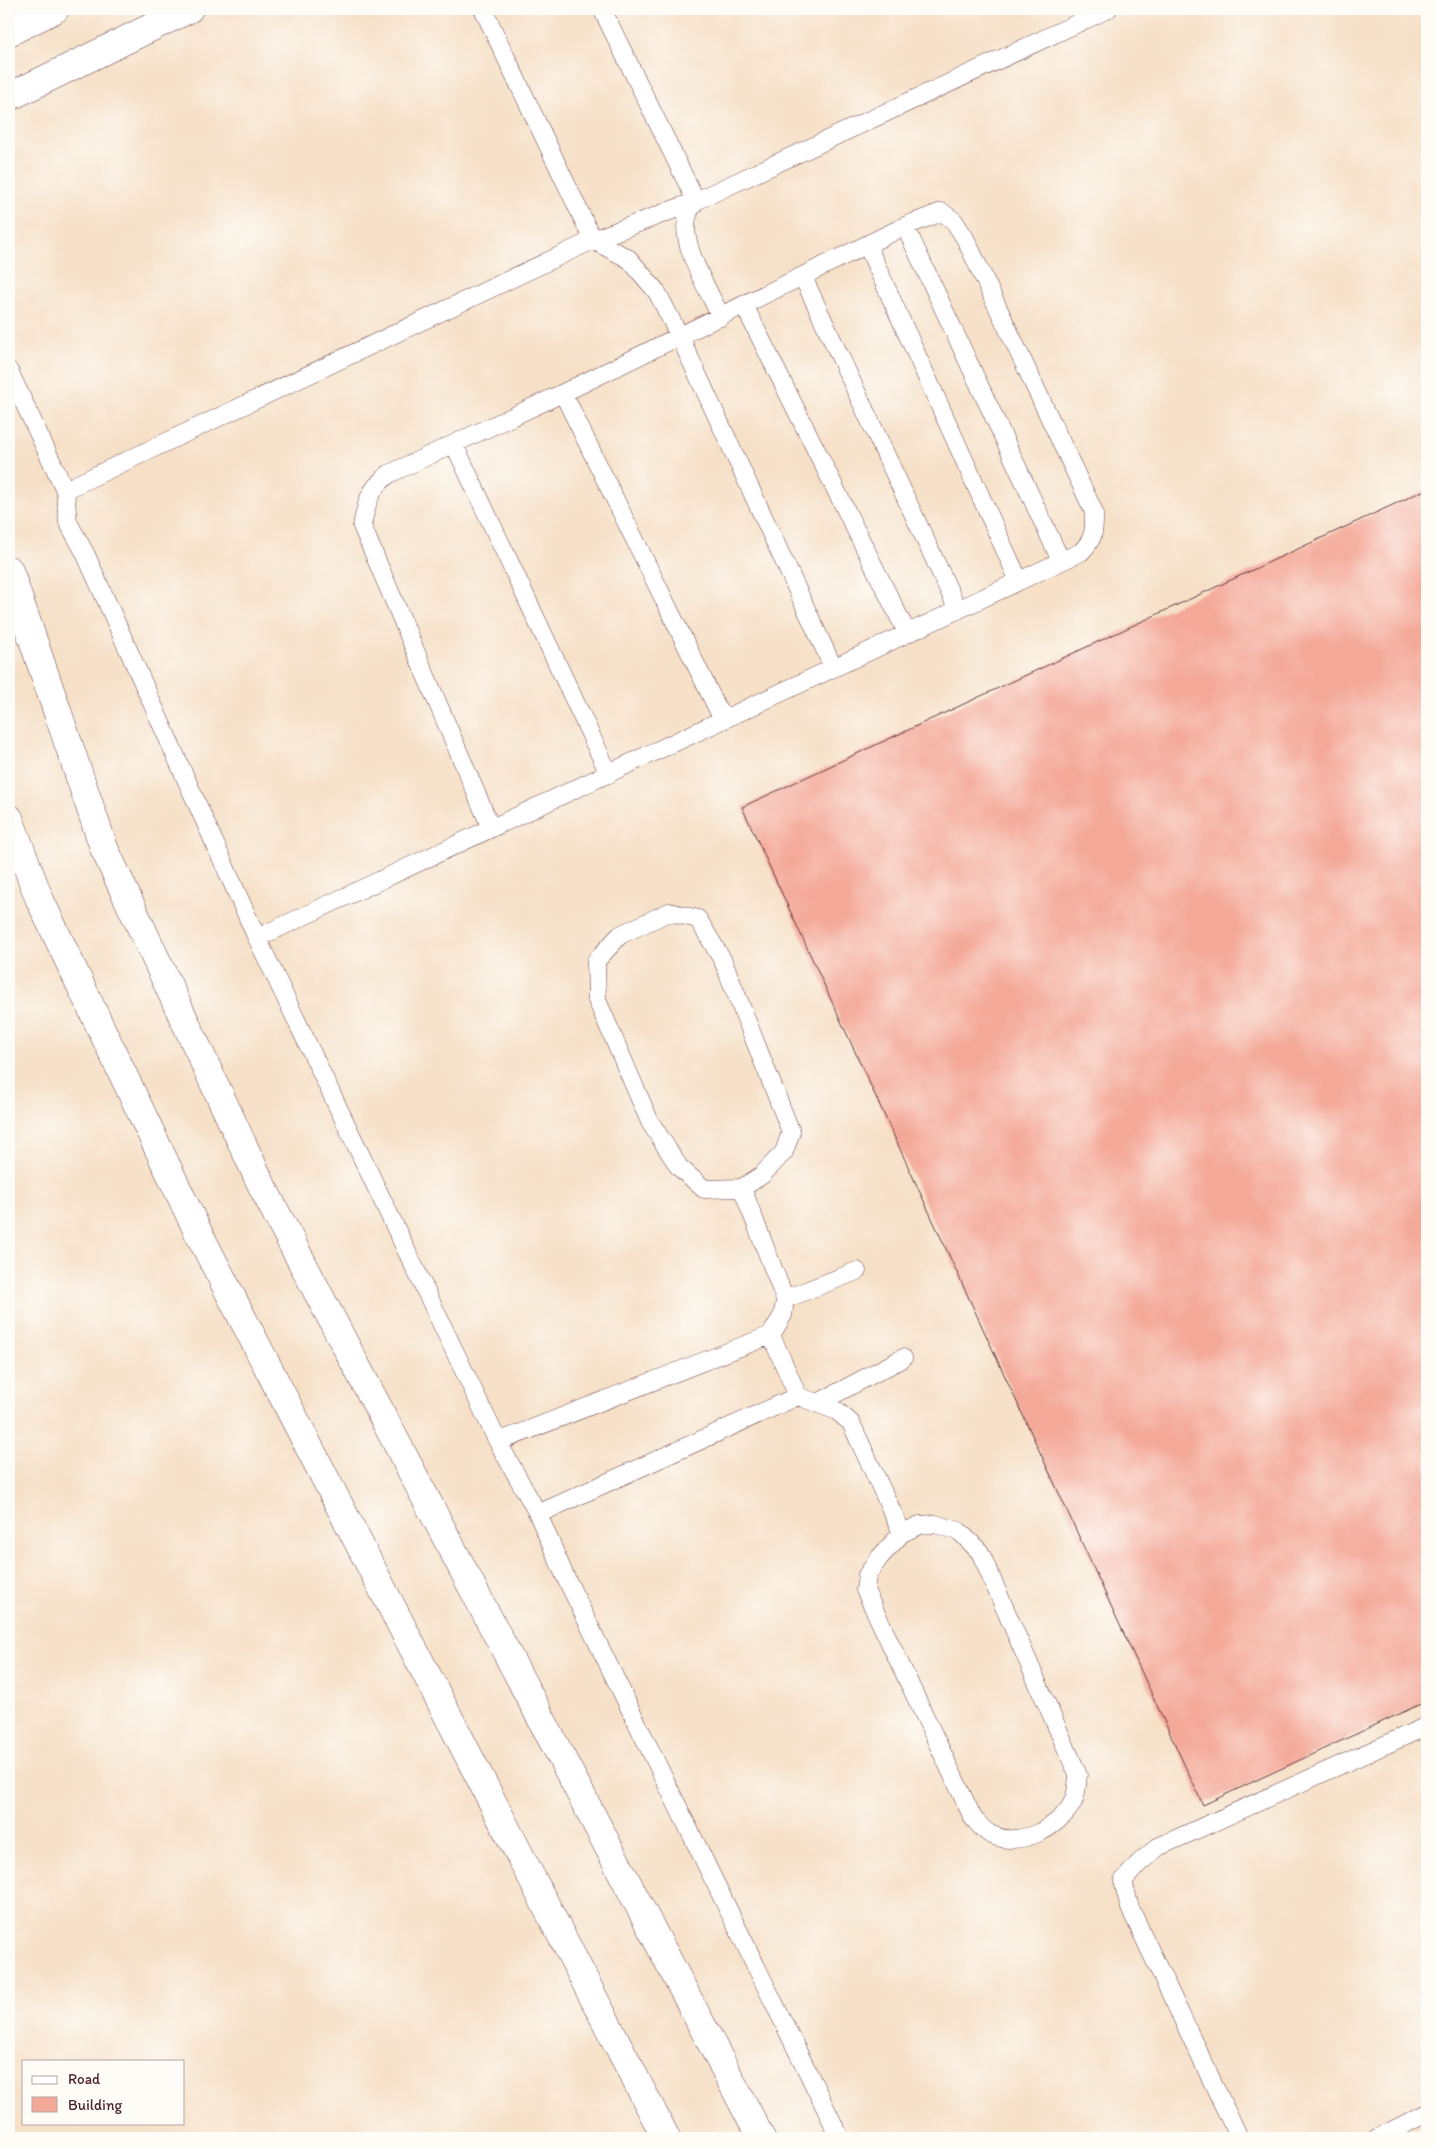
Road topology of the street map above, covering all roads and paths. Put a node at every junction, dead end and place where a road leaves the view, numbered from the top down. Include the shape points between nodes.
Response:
1 (55, 9) edge
2 (189, 9) edge
3 (483, 9) edge
4 (602, 9) edge
5 (1108, 9) edge
6 (9, 32) edge
7 (9, 98) edge
8 (696, 201) junction
9 (905, 226) junction
10 (593, 240) junction
11 (867, 245) junction
12 (803, 277) junction
13 (744, 305) junction
14 (721, 317) junction
15 (680, 337) junction
16 (9, 372) edge
17 (563, 393) junction
18 (454, 444) junction
19 (65, 490) junction
20 (1061, 561) junction
21 (9, 570) edge
22 (1019, 580) junction
23 (958, 610) junction
24 (907, 632) junction
25 (834, 667) junction
26 (723, 720) junction
27 (610, 774) junction
28 (9, 818) edge
29 (491, 828) junction
30 (257, 938) junction
31 (742, 1188) junction
32 (857, 1271) dead end
33 (785, 1299) junction
34 (771, 1335) junction
35 (903, 1358) dead end
36 (798, 1396) junction
37 (818, 1403) junction
38 (498, 1442) junction
39 (538, 1514) junction
40 (902, 1533) junction
41 (1427, 1726) edge
42 (1427, 2113) edge
43 (666, 2138) edge
44 (761, 2138) edge
45 (840, 2138) edge
46 (1239, 2138) edge
47 (1377, 2138) edge

1 - 6 street
2 - 7 street
3 - 10 lane
4 - 8 lane
5 - 8 lane
8 - 10 lane
8 - 14 lane via 687,215 686,234 692,256
9 - 11 lane
9 - 20 lane
9 - 20 lane via 942,212 954,221 965,238 1090,503 1094,512 1091,542 1081,552
10 - 15 lane via 629,259 657,292
10 - 19 lane
11 - 12 lane
11 - 22 lane
12 - 13 lane
12 - 23 lane
13 - 14 lane
13 - 24 lane
14 - 15 lane
15 - 17 lane
15 - 25 lane
16 - 19 lane
17 - 18 lane
17 - 26 lane
18 - 27 lane
18 - 29 lane via 389,474 375,485 366,504 362,526
19 - 30 lane via 68,522 85,553
20 - 22 lane
21 - 44 street via 104,848 263,1188
22 - 23 lane
23 - 24 lane
24 - 25 lane
25 - 26 lane
26 - 27 lane
27 - 29 lane
28 - 43 street via 39,898 198,1232
29 - 30 lane
30 - 38 lane
31 - 31 lane via 704,1189 679,1166 650,1122 596,1000 596,960 620,935 669,912 698,919 723,961 791,1132 784,1152 762,1175
31 - 33 lane
32 - 33 lane
33 - 34 lane via 783,1315
34 - 36 lane
34 - 38 lane
35 - 37 lane
36 - 37 lane
36 - 39 lane
37 - 40 lane via 837,1410 851,1423
38 - 39 lane
39 - 45 lane via 565,1576
40 - 40 lane via 920,1525 935,1524 959,1531 980,1552 1078,1775 1074,1801 1054,1825 1038,1834 1003,1838 989,1834 973,1818 865,1590 867,1576
41 - 46 lane via 1158,1847 1123,1881 1130,1908
42 - 47 lane

